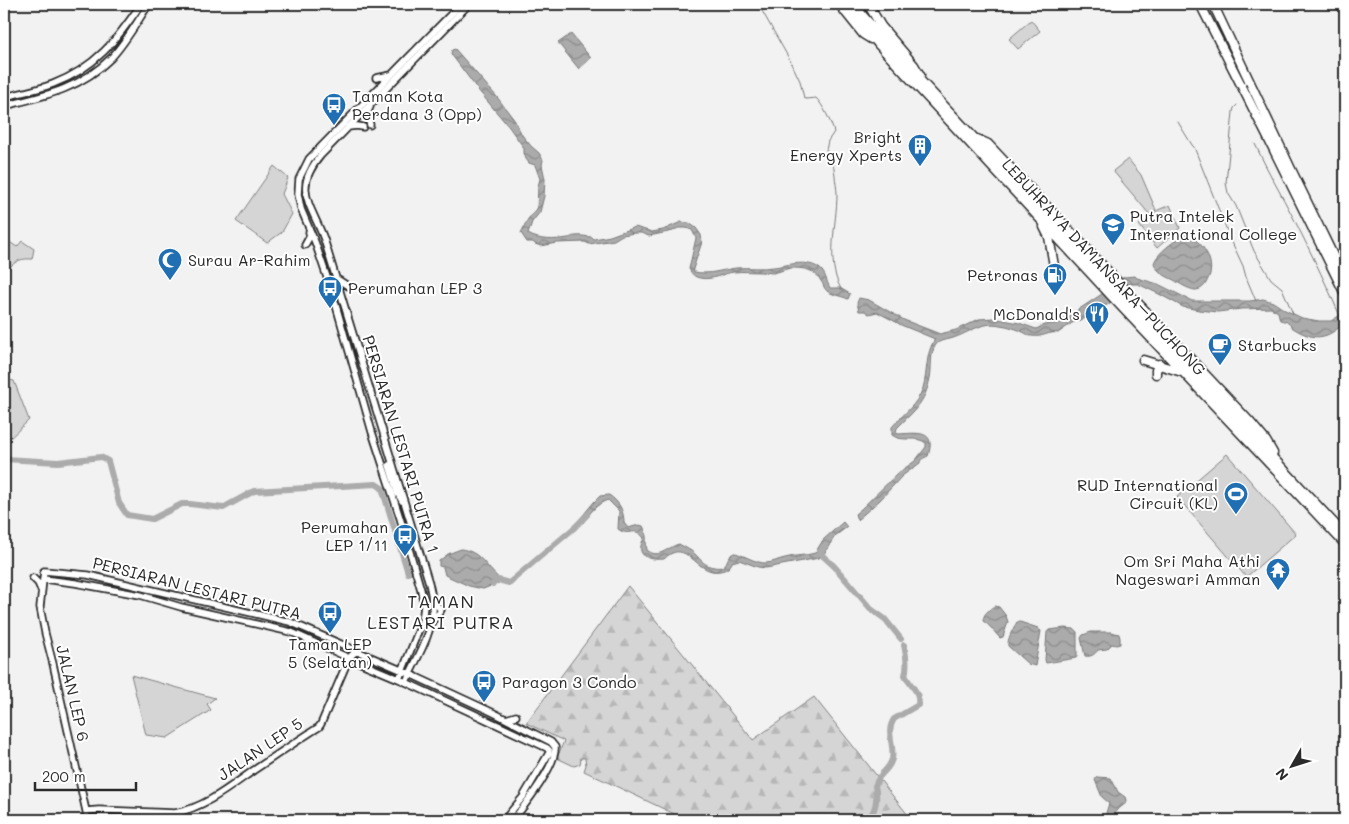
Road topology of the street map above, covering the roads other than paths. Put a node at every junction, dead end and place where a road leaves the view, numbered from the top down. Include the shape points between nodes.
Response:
1 (140, 4) edge
2 (149, 4) edge
3 (461, 4) edge
4 (469, 4) edge
5 (839, 4) edge
6 (847, 4) edge
7 (855, 4) edge
8 (868, 4) edge
9 (1200, 4) edge
10 (1213, 4) edge
11 (879, 45) junction
12 (391, 75) junction
13 (376, 78) dead end
14 (920, 80) junction
15 (4, 97) edge
16 (370, 104) junction
17 (4, 106) edge
18 (348, 126) junction
19 (1040, 218) junction
20 (307, 222) junction
21 (305, 245) dead end
22 (1054, 266) dead end
23 (336, 277) junction
24 (1106, 280) junction
25 (1345, 280) edge
26 (348, 286) dead end
27 (1345, 294) edge
28 (1122, 297) junction
29 (1144, 360) dead end
30 (1160, 364) junction
31 (1184, 372) junction
32 (1156, 374) dead end
33 (1345, 535) edge
34 (1345, 544) edge
35 (44, 571) joint
36 (33, 578) dead end
37 (43, 579) junction
38 (56, 580) junction
39 (140, 586) junction
40 (41, 592) junction
41 (140, 595) junction
42 (358, 651) junction
43 (349, 658) junction
44 (407, 658) junction
45 (416, 662) junction
46 (389, 664) junction
47 (402, 670) junction
48 (410, 674) junction
49 (399, 679) junction
50 (406, 682) junction
51 (426, 682) junction
52 (506, 719) junction
53 (527, 729) junction
54 (541, 745) junction
55 (552, 748) junction
56 (544, 761) junction
57 (86, 811) junction
58 (87, 820) edge
59 (504, 820) edge
60 (512, 820) edge

1 - 15 street via 115,40 82,69 52,84
2 - 17 street via 112,57 89,76 61,91
3 - 12 street, PERSIARAN LESTARI PUTRA 1
4 - 16 street, PERSIARAN LESTARI PUTRA 1
5 - 11 highway via 863,34
6 - 11 highway, LEBUHRAYA DAMANSARA–PUCHONG
7 - 14 highway
8 - 14 highway via 881,26 914,65
9 - 27 highway
10 - 25 highway
11 - 19 highway, LEBUHRAYA DAMANSARA–PUCHONG
12 - 13 street
12 - 20 street, PERSIARAN LESTARI PUTRA 1 via 309,159 299,179 298,194
14 - 24 highway via 975,139 988,144
16 - 18 street, PERSIARAN LESTARI PUTRA 1
16 - 18 street via 366,126
18 - 23 street, PERSIARAN LESTARI PUTRA 1 via 312,166 306,184 307,201
19 - 22 highway via 1047,232
19 - 24 highway, LEBUHRAYA DAMANSARA–PUCHONG
20 - 21 street via 310,236
20 - 44 street, PERSIARAN LESTARI PUTRA 1 via 421,590 422,622
23 - 26 street
23 - 45 street, PERSIARAN LESTARI PUTRA 1 via 398,494 409,514 433,601 441,610
24 - 28 highway
24 - 28 highway, LEBUHRAYA DAMANSARA–PUCHONG
28 - 31 highway, LEBUHRAYA DAMANSARA–PUCHONG
28 - 33 highway via 1255,429 1273,452 1275,460
29 - 30 highway
30 - 31 highway
30 - 32 highway
31 - 34 highway, LEBUHRAYA DAMANSARA–PUCHONG
35 - 37 street, JALAN LEP 6
35 - 39 street, PERSIARAN LESTARI PUTRA via 88,574
36 - 40 street
37 - 38 street, PERSIARAN LESTARI PUTRA
37 - 40 street, JALAN LEP 6
38 - 40 street
38 - 41 street, PERSIARAN LESTARI PUTRA
39 - 41 street
39 - 42 street, PERSIARAN LESTARI PUTRA via 290,622
40 - 57 street, JALAN LEP 6 via 45,633
41 - 43 street, PERSIARAN LESTARI PUTRA via 291,632
42 - 43 street
42 - 46 street, PERSIARAN LESTARI PUTRA
43 - 49 street, PERSIARAN LESTARI PUTRA
43 - 57 street, JALAN LEP 5 via 319,727 199,806 175,813
44 - 46 street via 397,666
44 - 47 street, PERSIARAN LESTARI PUTRA 1
45 - 48 street
45 - 51 street via 418,673
46 - 47 street, PERSIARAN LESTARI PUTRA
47 - 48 street, PERSIARAN LESTARI PUTRA
47 - 49 street, PERSIARAN LESTARI PUTRA 1
48 - 50 street
48 - 51 street, PERSIARAN LESTARI PUTRA
49 - 50 street, PERSIARAN LESTARI PUTRA
50 - 54 street, PERSIARAN LESTARI PUTRA
51 - 52 street, PERSIARAN LESTARI PUTRA
52 - 53 street, PERSIARAN LESTARI PUTRA
52 - 53 street via 518,718
53 - 55 street, PERSIARAN LESTARI PUTRA via 550,742
54 - 55 street, PERSIARAN LESTARI PUTRA
54 - 56 street via 545,752
55 - 56 street
55 - 60 street via 556,752 546,773
56 - 59 street via 523,797
57 - 58 street, JALAN LEP 6

